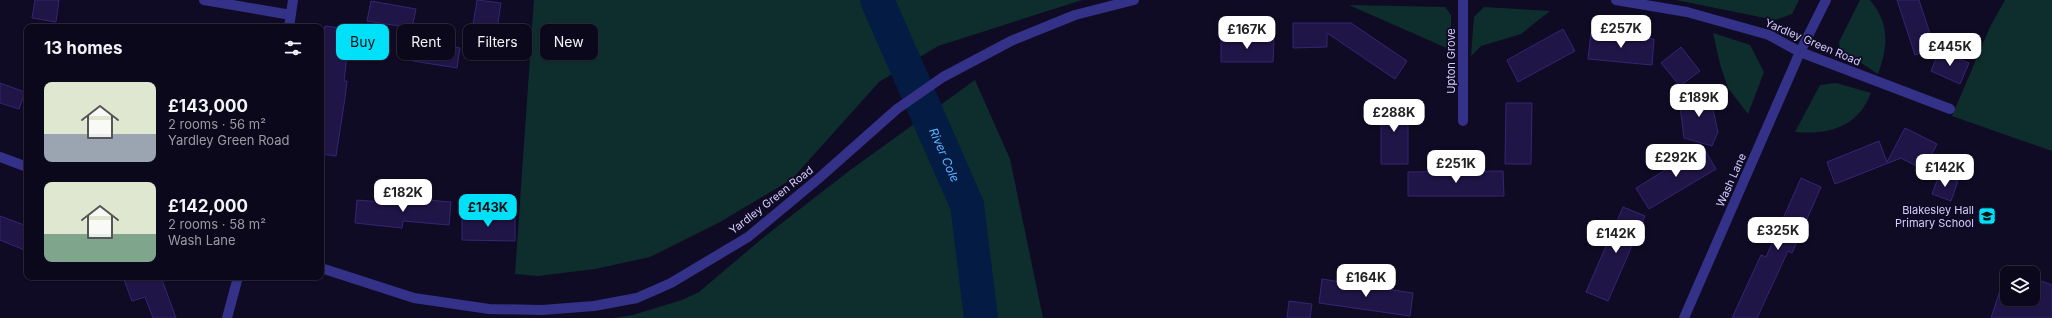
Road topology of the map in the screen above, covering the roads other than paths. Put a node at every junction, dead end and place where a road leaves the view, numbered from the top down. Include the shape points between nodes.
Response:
1 (204, 0) edge
2 (293, 0) edge
3 (1134, 0) edge
4 (1463, 0) edge
5 (1616, 0) edge
6 (1826, 0) edge
7 (291, 15) junction
8 (290, 24) edge
9 (1800, 52) junction
10 (1950, 109) dead end
11 (1463, 121) dead end
12 (0, 157) edge
13 (24, 166) edge
14 (324, 269) edge
15 (237, 280) edge
16 (227, 318) edge
17 (1684, 318) edge

1 - 7 street
2 - 7 street
3 - 14 street, Yardley Green Road via 1075,15 1011,41 943,77 896,109 748,237 671,283 637,298 594,306 542,310 489,309 414,298
4 - 11 street, Upton Grove
5 - 9 street, Yardley Green Road via 1687,12 1769,35
6 - 9 street, Wash Lane
7 - 8 street
9 - 10 street, Yardley Green Road
9 - 17 street, Wash Lane
12 - 13 street
15 - 16 street

